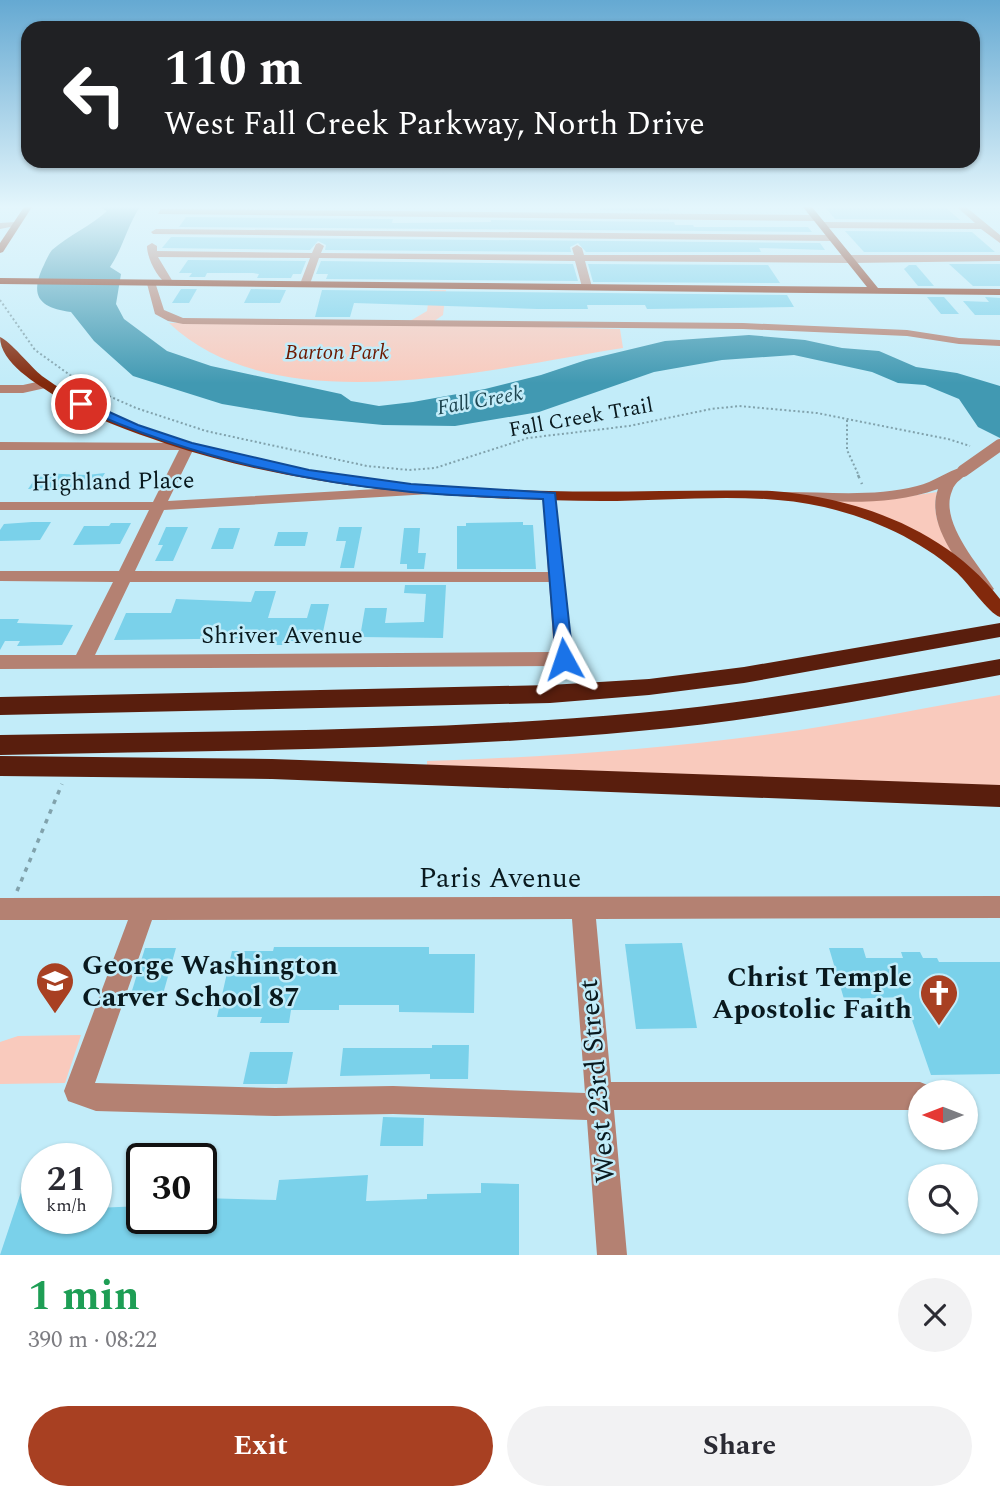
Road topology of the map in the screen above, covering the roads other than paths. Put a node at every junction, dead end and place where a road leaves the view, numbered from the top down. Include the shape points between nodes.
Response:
1 (159, 266) edge
2 (312, 266) edge
3 (582, 266) edge
4 (856, 266) edge
5 (6, 281) edge
6 (150, 282) junction
7 (168, 282) junction
8 (305, 284) junction
9 (587, 287) junction
10 (876, 290) junction
11 (1000, 292) edge
12 (0, 340) edge
13 (1000, 343) edge
14 (46, 384) junction
15 (0, 389) edge
16 (1000, 445) edge
17 (0, 446) edge
18 (188, 446) junction
19 (958, 474) junction
20 (436, 490) junction
21 (550, 496) junction
22 (775, 496) junction
23 (0, 506) edge
24 (157, 506) junction
25 (0, 576) edge
26 (123, 577) junction
27 (557, 577) junction
28 (997, 606) edge
29 (1000, 630) edge
30 (0, 662) edge
31 (82, 662) junction
32 (1000, 667) edge
33 (0, 706) edge
34 (0, 745) edge
35 (0, 766) edge
36 (1000, 796) edge
37 (8, 903) edge
38 (1000, 907) edge
39 (583, 908) junction
40 (144, 909) junction
41 (908, 1096) edge
42 (599, 1102) junction
43 (612, 1255) edge

1 - 7 street
2 - 8 street
3 - 9 street
4 - 10 main road
5 - 6 main road
6 - 7 main road
6 - 13 street via 159,312 183,321 743,327
7 - 8 main road
8 - 9 main road
9 - 10 main road
10 - 11 main road
12 - 14 main road
14 - 15 street
14 - 18 main road via 113,419
16 - 19 street, bridge
17 - 18 street
18 - 20 main road via 323,477
18 - 24 street
19 - 22 street via 930,489 911,492
19 - 28 street via 942,495 944,520
20 - 21 main road
20 - 24 street, Highland Place
21 - 22 main road
21 - 27 street
22 - 28 main road via 829,504 887,524 954,562
23 - 24 street, Highland Place
24 - 26 street
25 - 26 street
26 - 27 street
26 - 31 street
27 - 31 street, Shriver Avenue via 564,659
29 - 33 highway via 649,687 550,694
30 - 31 street, Shriver Avenue
32 - 34 highway via 769,707 567,728
35 - 36 highway via 272,768
37 - 40 street, Paris Avenue
38 - 39 street, Paris Avenue
39 - 40 street, Paris Avenue
39 - 42 street, West 23rd Street
40 - 42 street via 78,1091 110,1098 275,1102
41 - 42 street
42 - 43 street, West 23rd Street

